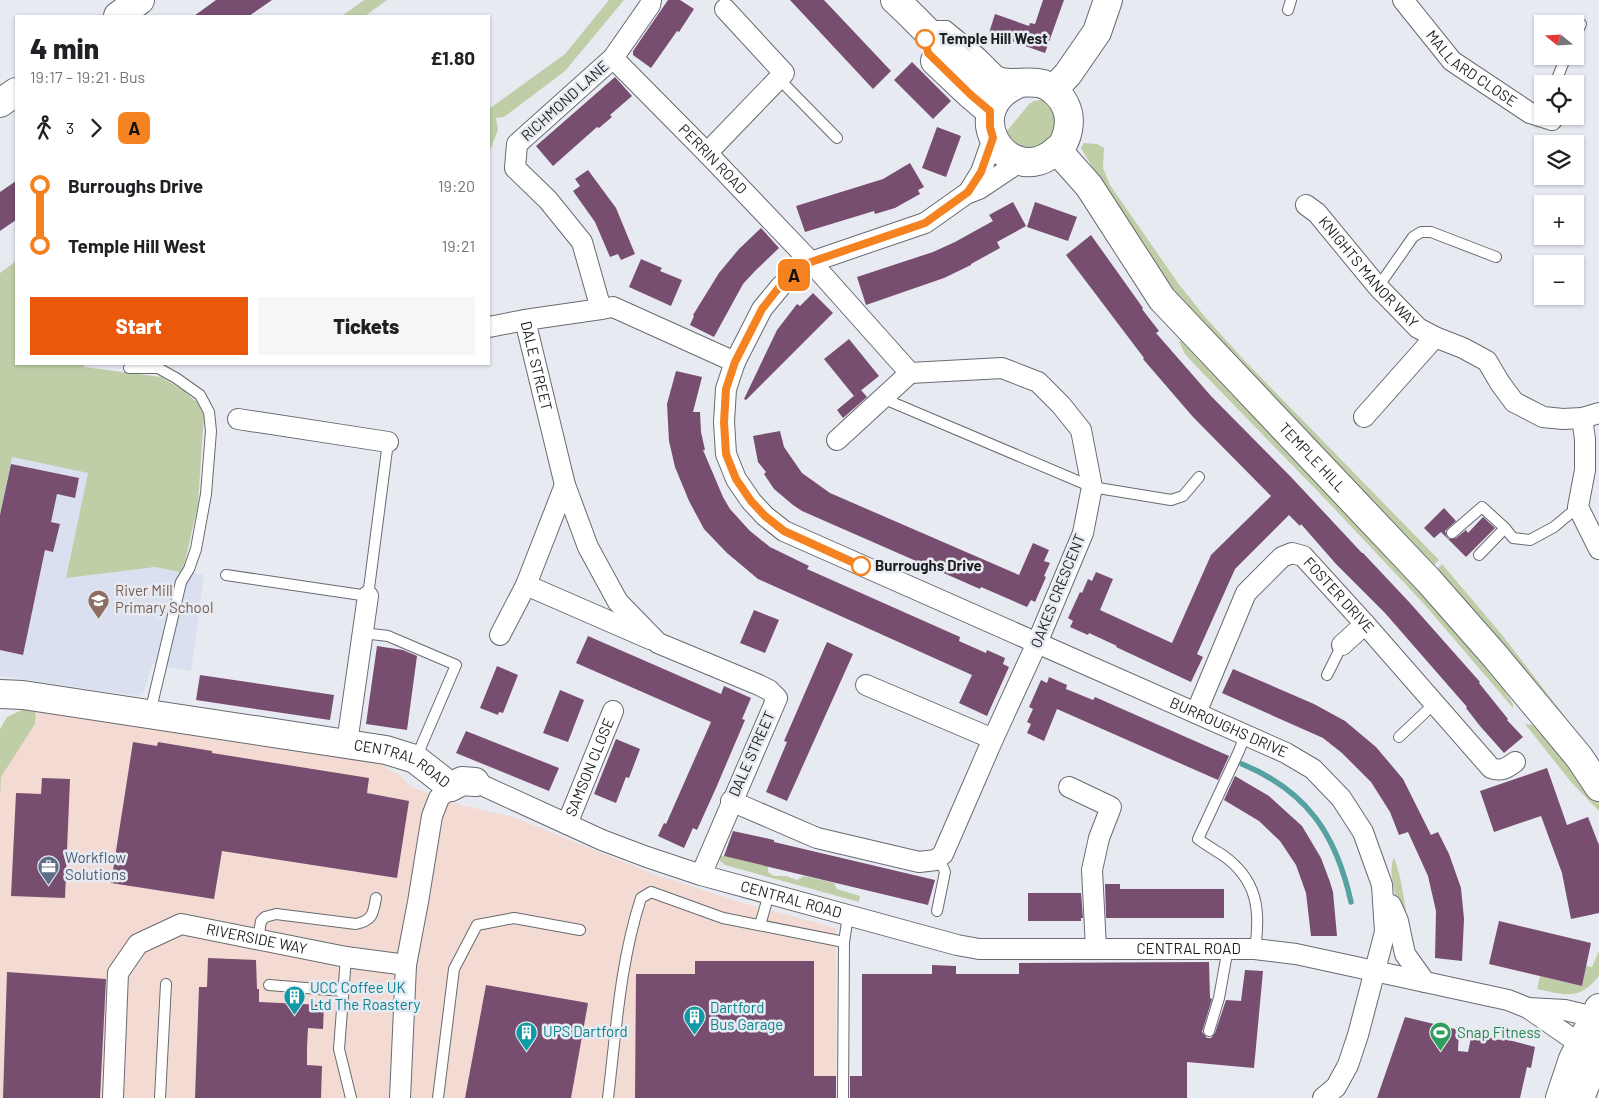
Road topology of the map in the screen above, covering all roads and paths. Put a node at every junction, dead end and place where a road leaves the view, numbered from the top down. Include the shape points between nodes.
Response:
1 (140, 0) edge
2 (652, 0) edge
3 (895, 0) edge
4 (1108, 0) edge
5 (1403, 0) edge
6 (725, 9) dead end
7 (119, 15) edge
8 (921, 26) junction
9 (613, 58) junction
10 (779, 79) junction
11 (1011, 83) junction
12 (1053, 90) junction
13 (15, 93) edge
14 (0, 103) edge
15 (990, 111) junction
16 (1534, 114) edge
17 (837, 138) dead end
18 (993, 138) junction
19 (1058, 150) junction
20 (707, 153) junction
21 (1021, 161) junction
22 (968, 192) junction
23 (1306, 205) dead end
24 (1496, 257) dead end
25 (811, 262) junction
26 (1378, 287) junction
27 (601, 309) junction
28 (526, 320) junction
29 (490, 327) edge
30 (1435, 337) junction
31 (735, 362) junction
32 (129, 368) dead end
33 (910, 373) junction
34 (882, 398) junction
35 (1590, 416) edge
36 (1364, 417) dead end
37 (238, 419) dead end
38 (836, 440) dead end
39 (388, 442) joint
40 (1199, 477) dead end
41 (565, 485) junction
42 (1092, 487) junction
43 (1578, 507) junction
44 (1505, 528) junction
45 (1452, 534) dead end
46 (1599, 549) edge
47 (1480, 555) dead end
48 (226, 575) dead end
49 (526, 585) junction
50 (368, 596) junction
51 (1365, 624) junction
52 (363, 633) junction
53 (500, 635) dead end
54 (658, 643) junction
55 (1037, 643) junction
56 (1342, 645) joint
57 (1327, 675) dead end
58 (866, 685) dead end
59 (17, 691) edge
60 (1435, 703) junction
61 (613, 711) dead end
62 (1196, 713) junction
63 (149, 714) junction
64 (1245, 735) junction
65 (1399, 737) dead end
66 (993, 739) junction
67 (346, 743) junction
68 (415, 759) junction
69 (1515, 762) dead end
70 (1589, 764) edge
71 (463, 784) junction
72 (1069, 787) dead end
73 (1599, 787) edge
74 (731, 801) junction
75 (567, 824) junction
76 (938, 858) junction
77 (701, 875) junction
78 (1382, 885) junction
79 (769, 894) junction
80 (376, 898) dead end
81 (937, 911) dead end
82 (848, 916) junction
83 (760, 925) junction
84 (580, 930) dead end
85 (258, 940) junction
86 (844, 942) junction
87 (1096, 948) junction
88 (1228, 948) junction
89 (1255, 949) junction
90 (346, 957) junction
91 (406, 965) junction
92 (1374, 971) junction
93 (1425, 982) junction
94 (166, 984) dead end
95 (269, 985) dead end
96 (343, 991) junction
97 (1528, 1008) junction
98 (1595, 1030) edge
99 (1209, 1031) dead end
100 (113, 1098) edge
101 (160, 1098) edge
102 (351, 1098) edge
103 (400, 1098) edge
104 (438, 1098) edge
105 (608, 1098) edge
106 (843, 1098) edge
107 (1323, 1098) edge
108 (1560, 1098) edge
109 (1580, 1098) edge

1 - 7 street
2 - 9 street, RICHMOND LANE
3 - 8 street
4 - 12 street via 1097,32
5 - 16 street, MALLARD CLOSE via 1452,61
6 - 10 street via 784,73
8 - 11 street via 968,68
8 - 15 street via 928,53
9 - 20 street, PERRIN ROAD
9 - 27 street, RICHMOND LANE via 517,144 515,168 548,200 582,242
10 - 17 lane
10 - 20 street
11 - 12 street via 1038,83
11 - 15 street
12 - 19 street via 1067,108 1069,121 1068,133
13 - 14 street
15 - 18 street
18 - 21 street via 1003,152
18 - 22 street, BURROUGHS DRIVE via 981,172
19 - 21 street via 1034,162
19 - 70 street, TEMPLE HILL via 1089,186 1162,299 1429,581
20 - 25 street, PERRIN ROAD
21 - 22 street, BURROUGHS DRIVE
22 - 25 street, BURROUGHS DRIVE via 925,223
23 - 26 street, KNIGHTS MANOR WAY via 1318,212
24 - 26 lane via 1431,232 1421,232 1413,237
25 - 31 street, BURROUGHS DRIVE via 780,286 762,309
25 - 33 street
26 - 30 street, KNIGHTS MANOR WAY via 1418,328
27 - 28 street, DALE STREET
27 - 31 street via 613,307
28 - 29 street
28 - 41 street, DALE STREET
30 - 35 street, KNIGHTS MANOR WAY via 1488,361 1514,402 1528,410 1543,417 1563,419
30 - 36 street, KNIGHTS MANOR WAY
31 - 55 street, BURROUGHS DRIVE via 726,389 726,454 736,479 765,516 797,538
32 - 63 lane via 158,368 200,395 209,412 211,431 206,494 196,549 181,582
33 - 34 street
33 - 42 street, OAKES CRESCENT via 1002,368 1038,382 1081,430
34 - 38 street
34 - 42 lane
35 - 43 street, KNIGHTS MANOR WAY
37 - 39 street
39 - 50 lane
40 - 42 lane via 1183,496 1171,500
41 - 49 street
41 - 54 street, DALE STREET via 588,547 618,602
42 - 55 street, OAKES CRESCENT via 1082,533
43 - 44 lane via 1554,527 1530,540 1513,538
43 - 46 street
44 - 45 lane via 1482,506
44 - 47 lane
48 - 50 lane
49 - 53 street
49 - 54 street, DALE STREET
50 - 52 street
51 - 56 street
51 - 60 street, FOSTER DRIVE
51 - 62 street, FOSTER DRIVE via 1303,556 1292,553 1282,557 1246,593
52 - 67 street
52 - 68 lane via 388,636 456,665
54 - 74 street, DALE STREET via 759,685 777,698
55 - 62 street, BURROUGHS DRIVE
55 - 66 street, OAKES CRESCENT
56 - 57 lane
58 - 66 street
59 - 63 street, CENTRAL ROAD
60 - 65 lane
60 - 69 street, FOSTER DRIVE via 1491,768 1503,770
61 - 75 street, SAMSON CLOSE
62 - 64 street, BURROUGHS DRIVE
63 - 67 street, CENTRAL ROAD
64 - 78 street, BURROUGHS DRIVE via 1286,753 1312,769 1341,798 1363,832
64 - 89 lane via 1198,839 1235,865 1252,890 1259,920
66 - 76 street, OAKES CRESCENT via 947,847
67 - 68 street, CENTRAL ROAD
68 - 71 street, CENTRAL ROAD
70 - 73 street, TEMPLE HILL
71 - 75 street, CENTRAL ROAD
71 - 91 street via 439,798 432,816
72 - 87 street via 1111,807 1099,838 1092,870
74 - 76 street via 816,838 919,862
74 - 77 street, DALE STREET
75 - 77 street, CENTRAL ROAD via 636,853
76 - 81 lane via 945,872
77 - 79 street, CENTRAL ROAD
78 - 92 street, BURROUGHS DRIVE via 1385,932
78 - 93 street, BURROUGHS DRIVE via 1398,921 1405,954
79 - 82 street, CENTRAL ROAD
79 - 83 lane
80 - 85 lane via 374,911 366,922 356,924 276,914 261,921
82 - 86 lane
82 - 87 street, CENTRAL ROAD via 979,949
83 - 86 lane
83 - 105 lane via 723,918 651,892 641,898 627,954
84 - 104 lane via 514,918 477,925 454,969
85 - 90 street, RIVERSIDE WAY
85 - 100 street, RIVERSIDE WAY via 181,924 138,944 118,973
86 - 106 lane
87 - 88 street, CENTRAL ROAD
88 - 89 street, CENTRAL ROAD
88 - 99 lane
89 - 92 street, CENTRAL ROAD via 1296,954
90 - 91 street, RIVERSIDE WAY
90 - 96 lane
91 - 103 street
92 - 93 street, CENTRAL ROAD
92 - 107 street, BURROUGHS DRIVE via 1348,1065 1336,1087
93 - 97 street, CENTRAL ROAD via 1508,1000
94 - 101 lane
95 - 96 lane
96 - 102 lane via 339,1049
97 - 98 street, CENTRAL ROAD
97 - 98 street, CENTRAL ROAD via 1565,1010
98 - 108 street via 1573,1059
98 - 109 street

